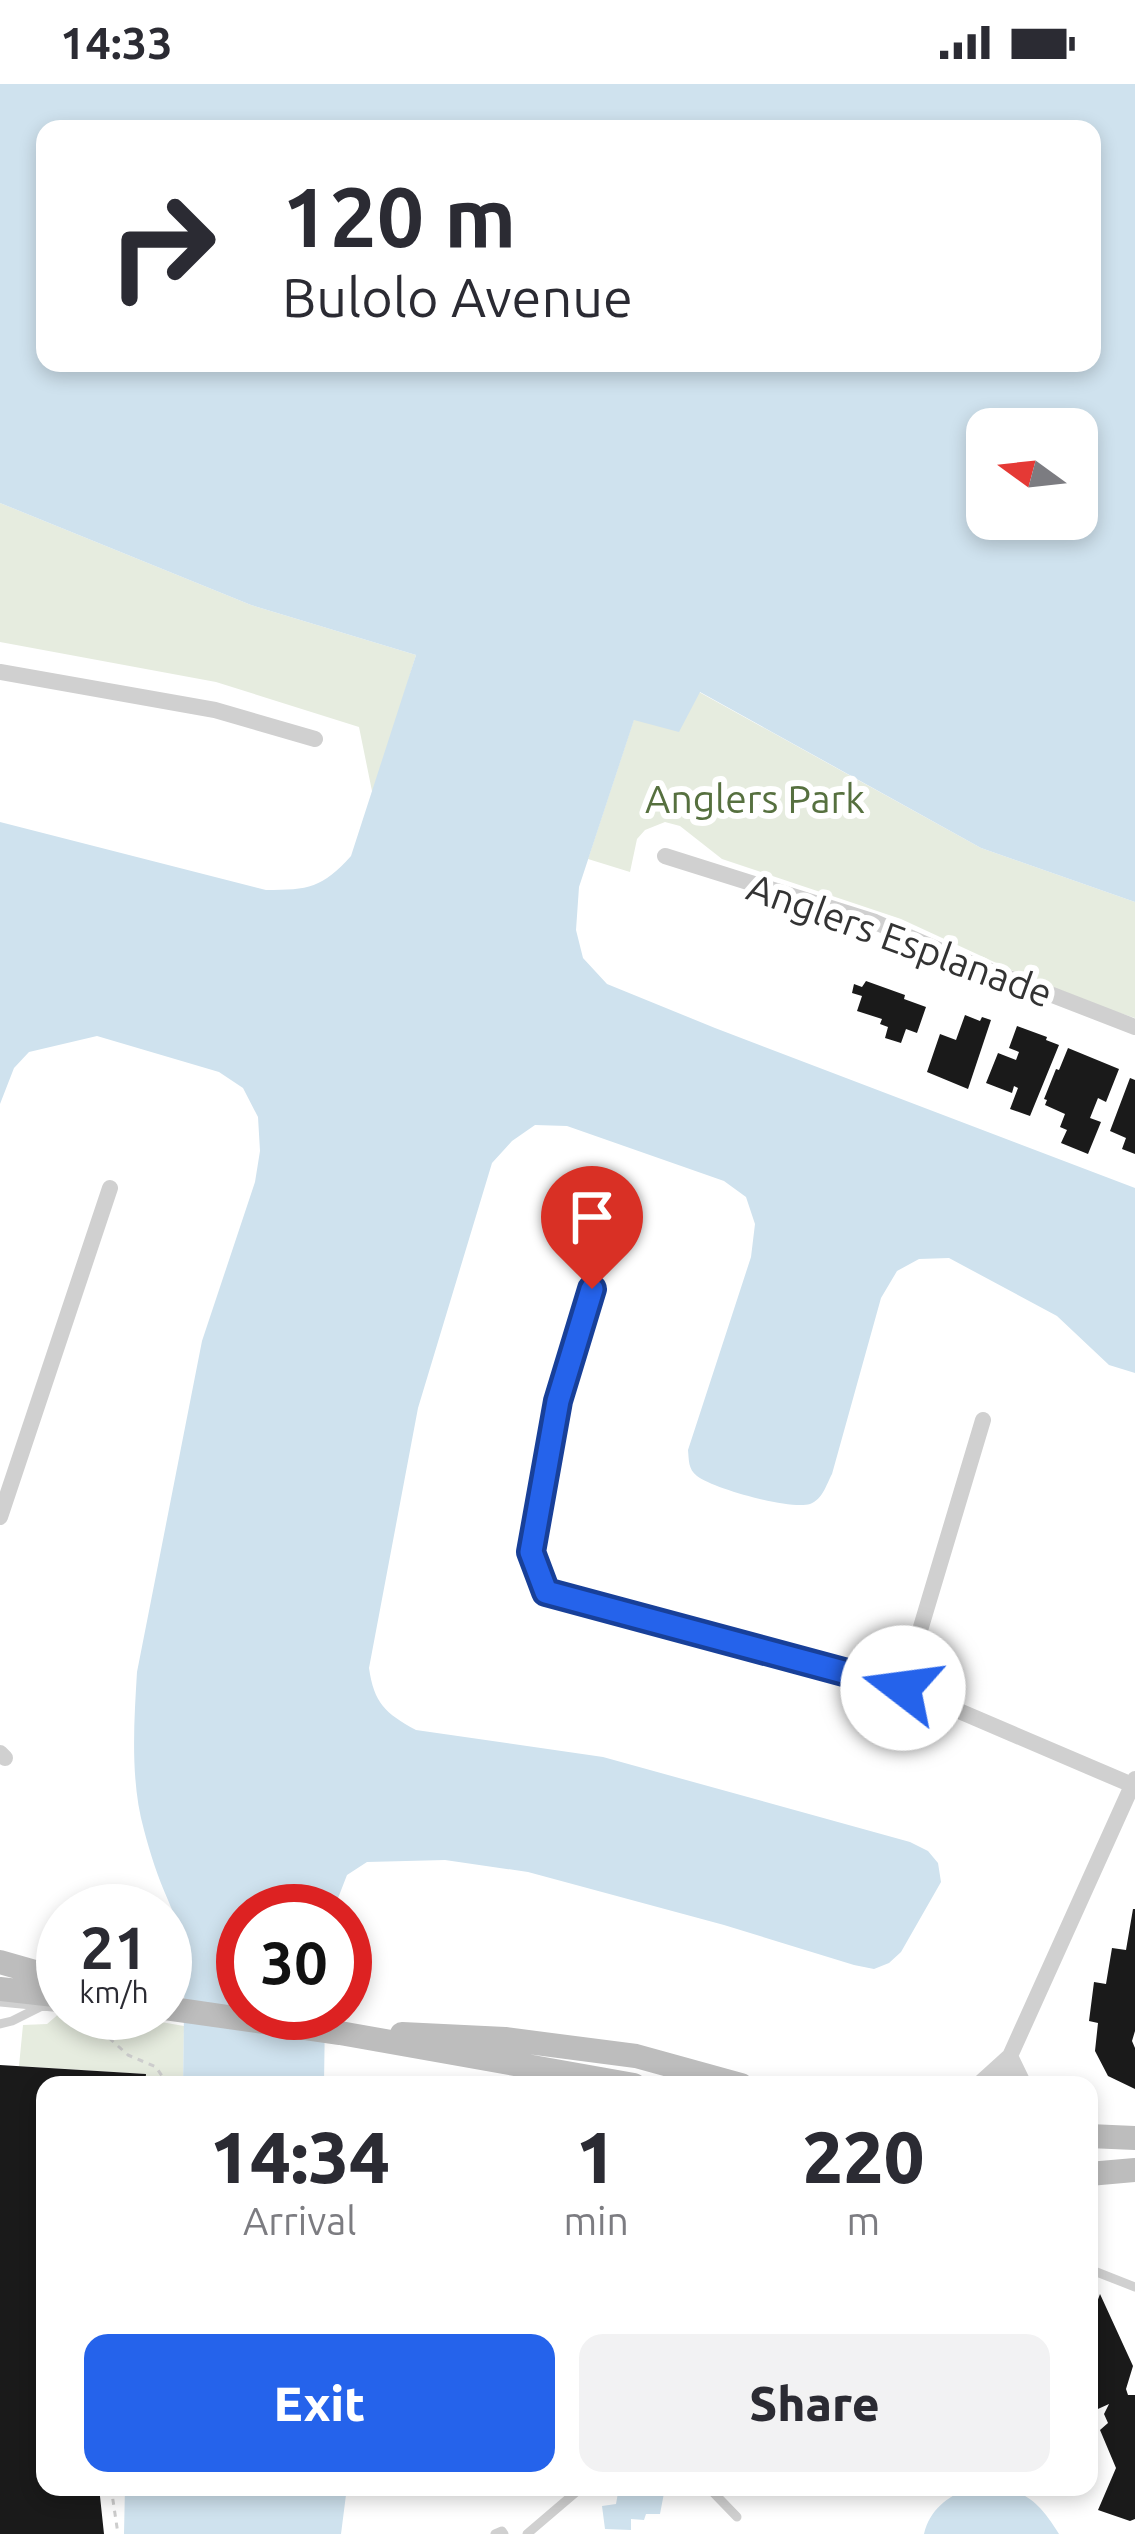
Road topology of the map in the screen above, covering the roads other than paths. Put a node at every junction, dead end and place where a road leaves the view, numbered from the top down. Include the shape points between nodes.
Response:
1 (0, 672) edge
2 (315, 739) dead end
3 (665, 856) dead end
4 (1135, 1028) edge
5 (110, 1188) dead end
6 (592, 1289) dead end
7 (983, 1420) dead end
8 (0, 1517) edge
9 (903, 1688) junction
10 (1133, 1782) edge
11 (0, 1962) edge
12 (36, 1972) edge
13 (0, 1989) edge
14 (36, 1997) edge
15 (36, 2001) edge
16 (0, 2002) edge
17 (36, 2009) edge
18 (192, 2012) edge
19 (0, 2024) edge
20 (1010, 2056) junction
21 (542, 2065) edge
22 (593, 2076) edge
23 (708, 2076) edge
24 (988, 2076) edge
25 (1004, 2076) edge
26 (1020, 2076) edge
27 (1098, 2136) edge
28 (1135, 2138) edge
29 (1135, 2170) edge
30 (1098, 2173) edge
31 (1098, 2273) edge
32 (1135, 2287) edge
33 (571, 2496) edge
34 (716, 2496) edge
35 (736, 2517) dead end
36 (527, 2534) edge

1 - 2 street via 215,710
3 - 4 street, Anglers Esplanade via 875,922
5 - 8 street
6 - 9 street via 558,1401 531,1552 546,1592
7 - 9 street
9 - 10 street
10 - 20 street
11 - 12 main road
13 - 14 main road
15 - 16 lane
17 - 19 lane
18 - 21 main road via 340,2033 434,2034
20 - 24 street
20 - 25 street
20 - 26 street
21 - 22 main road
21 - 23 main road via 636,2056
27 - 28 main road
29 - 30 main road
31 - 32 lane
33 - 36 lane
34 - 35 lane

